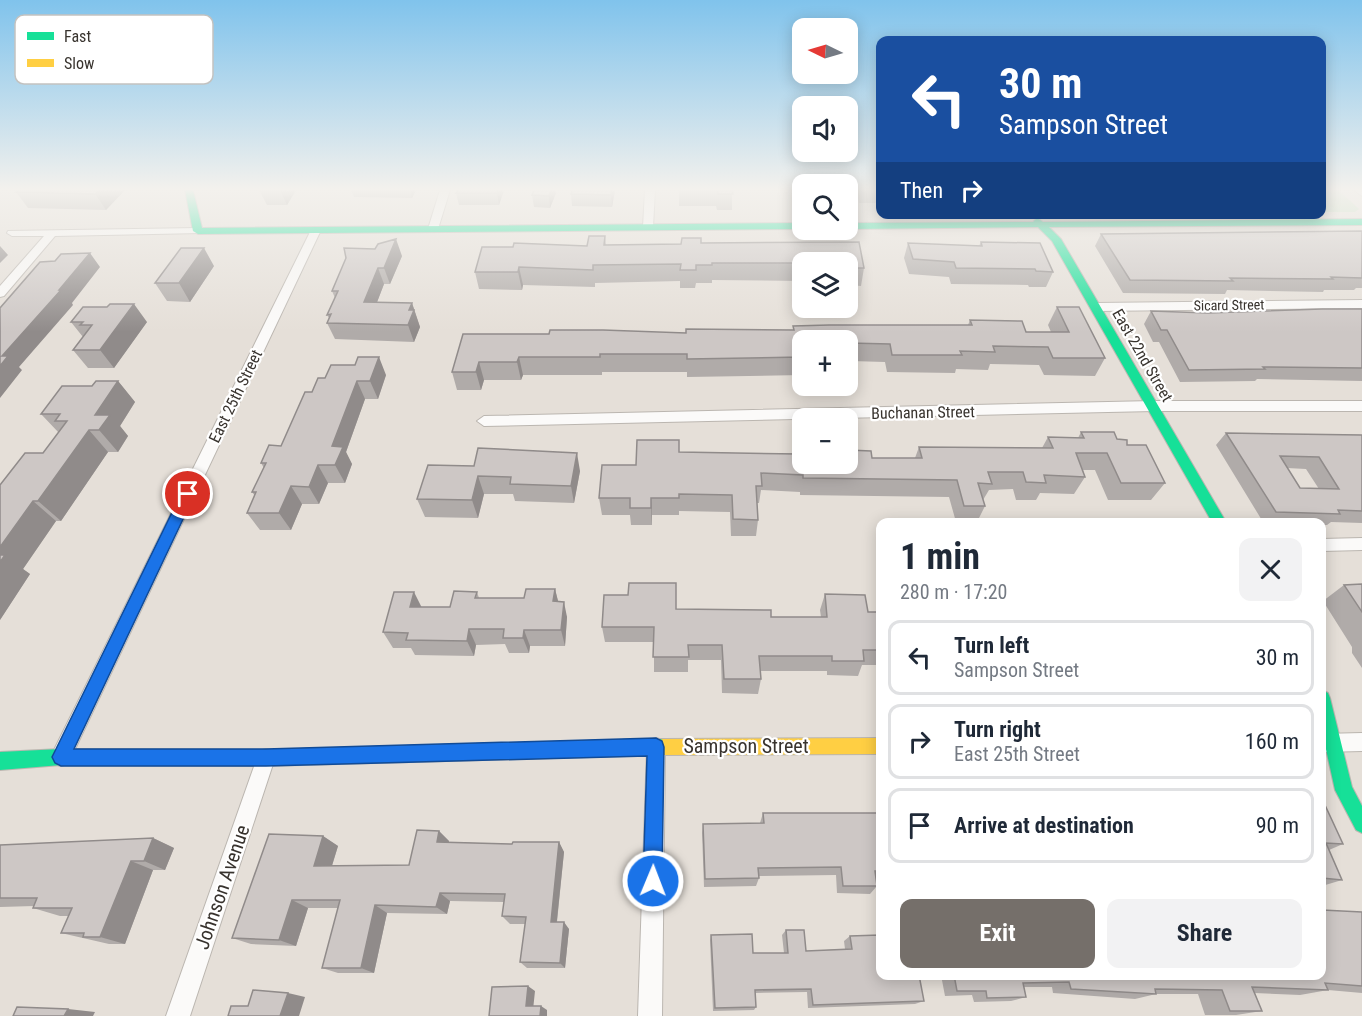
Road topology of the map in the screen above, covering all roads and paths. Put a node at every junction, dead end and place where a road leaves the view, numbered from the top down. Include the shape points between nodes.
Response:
1 (48, 237) edge
2 (312, 237) edge
3 (1055, 237) edge
4 (0, 293) edge
5 (1362, 304) edge
6 (1096, 307) junction
7 (1154, 406) junction
8 (1362, 406) edge
9 (484, 421) dead end
10 (1217, 518) edge
11 (1362, 544) edge
12 (1326, 545) edge
13 (1362, 742) edge
14 (1327, 743) edge
15 (876, 746) edge
16 (656, 747) junction
17 (61, 757) junction
18 (266, 758) junction
19 (0, 760) edge
20 (1362, 824) edge
21 (178, 1016) edge
22 (650, 1016) edge

1 - 4 street
2 - 17 street, East 25th Street
3 - 6 street, East 22nd Street
5 - 6 street, Sicard Street
6 - 7 street, East 22nd Street
7 - 8 street, Buchanan Street
7 - 9 street, Buchanan Street
7 - 10 street, East 22nd Street
11 - 12 street
13 - 14 street
14 - 20 street via 1344,790
15 - 16 street, Sampson Street
16 - 18 street, Sampson Street
16 - 22 street
17 - 18 street, Sampson Street
17 - 19 street, Sampson Street
18 - 21 street, Johnson Avenue

